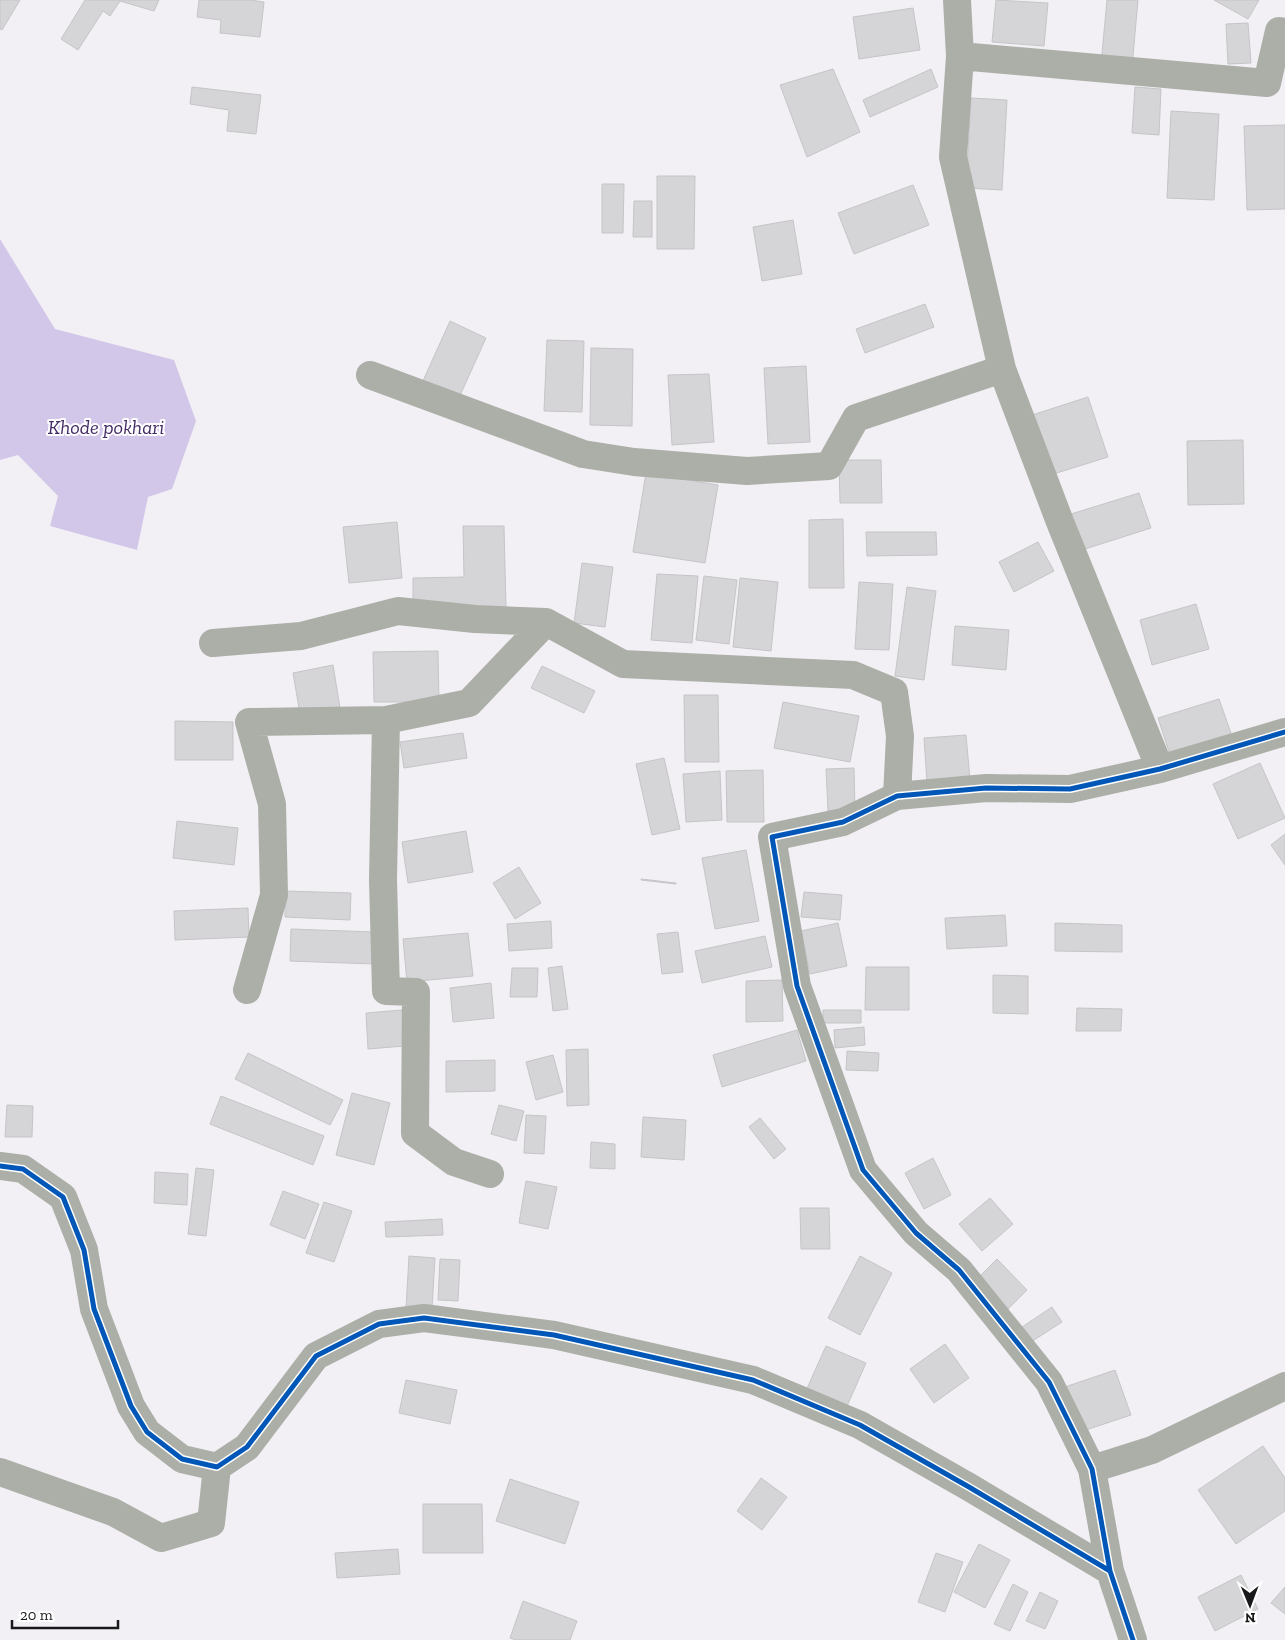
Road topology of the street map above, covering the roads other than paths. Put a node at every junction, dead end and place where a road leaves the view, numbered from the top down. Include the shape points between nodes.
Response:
1 (957, 0) edge
2 (1285, 32) edge
3 (960, 56) junction
4 (1002, 369) junction
5 (370, 375) dead end
6 (546, 622) junction
7 (213, 643) dead end
8 (386, 720) junction
9 (1285, 732) edge
10 (1160, 769) junction
11 (897, 796) junction
12 (247, 990) dead end
13 (0, 1166) edge
14 (490, 1174) dead end
15 (1285, 1386) edge
16 (217, 1467) junction
17 (1092, 1469) junction
18 (0, 1472) edge
19 (1110, 1571) junction
20 (1133, 1640) edge

1 - 3 street
2 - 3 street via 1279,31 1267,83
3 - 4 street via 953,157
4 - 5 street via 856,418 829,466 747,471 634,462 583,454
4 - 10 street
6 - 7 street via 398,611 301,636
6 - 8 street via 469,703
6 - 11 street via 623,664 853,675 894,692 900,736
8 - 12 street via 249,722 272,804 274,894
8 - 14 street via 383,880 386,991 416,992 415,1133 454,1162
9 - 10 street
10 - 11 street via 1070,789 986,788
11 - 17 street via 843,822 772,838 797,986 863,1170 916,1233 958,1270 1049,1382
13 - 16 street via 23,1169 63,1197 84,1250 94,1308 131,1406 147,1432 182,1459
15 - 17 street via 1152,1450
16 - 18 street via 211,1523 161,1538 113,1512
16 - 19 street via 247,1447 316,1356 379,1324 424,1318 554,1335 753,1380 860,1425
17 - 19 street
19 - 20 street

